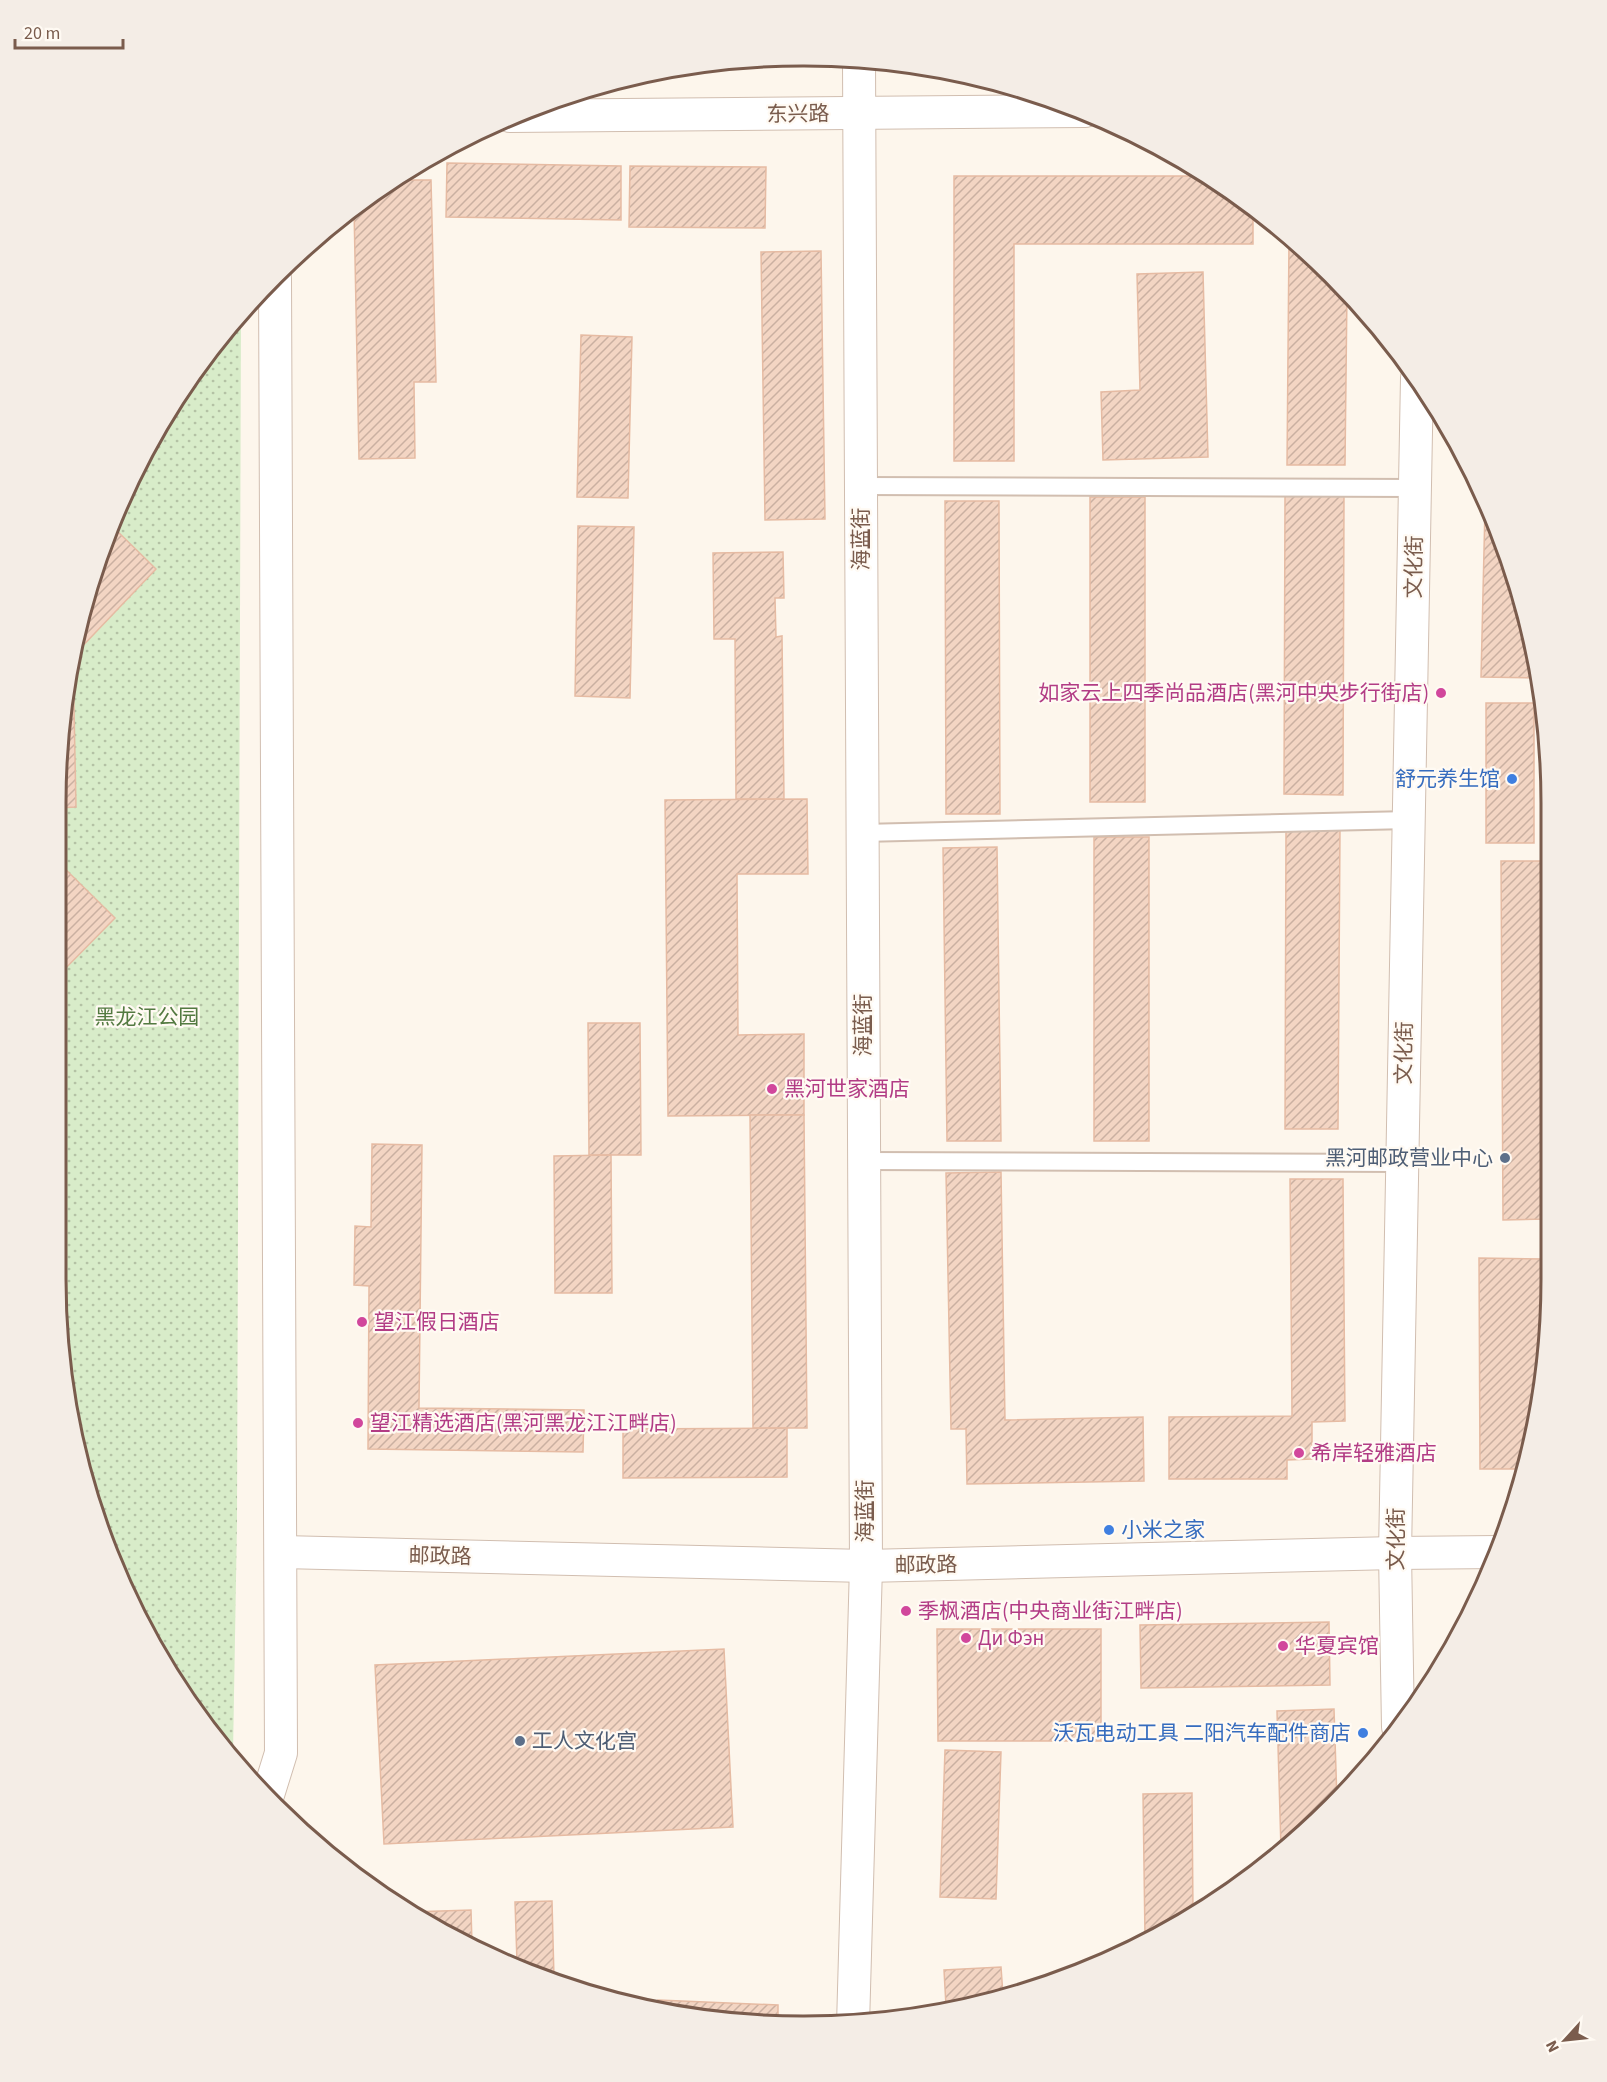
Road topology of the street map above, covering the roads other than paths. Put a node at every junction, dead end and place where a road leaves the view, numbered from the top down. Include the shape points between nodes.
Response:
1 (859, 69) edge
2 (1058, 111) edge
3 (859, 113) junction
4 (538, 116) edge
5 (275, 289) edge
6 (1417, 394) edge
7 (860, 486) junction
8 (1415, 488) junction
9 (1409, 820) junction
10 (862, 833) junction
11 (864, 1161) junction
12 (1402, 1163) junction
13 (282, 1552) junction
14 (1395, 1552) junction
15 (1488, 1552) edge
16 (866, 1566) junction
17 (1398, 1715) edge
18 (270, 1788) edge
19 (853, 2014) edge

1 - 3 street, 海蓝街
2 - 3 street, 东兴路
3 - 4 street, 东兴路
3 - 7 street, 海蓝街
5 - 13 street
6 - 8 street, 文化街
7 - 8 lane
7 - 10 street, 海蓝街
8 - 9 street, 文化街
9 - 10 lane
9 - 12 street, 文化街
10 - 11 street, 海蓝街
11 - 12 lane
11 - 16 street, 海蓝街
12 - 14 street, 文化街
13 - 16 street, 邮政路
13 - 18 street via 282,1753
14 - 15 street, 邮政路
14 - 16 street, 邮政路
14 - 17 street, 文化街
16 - 19 street, 海蓝街

